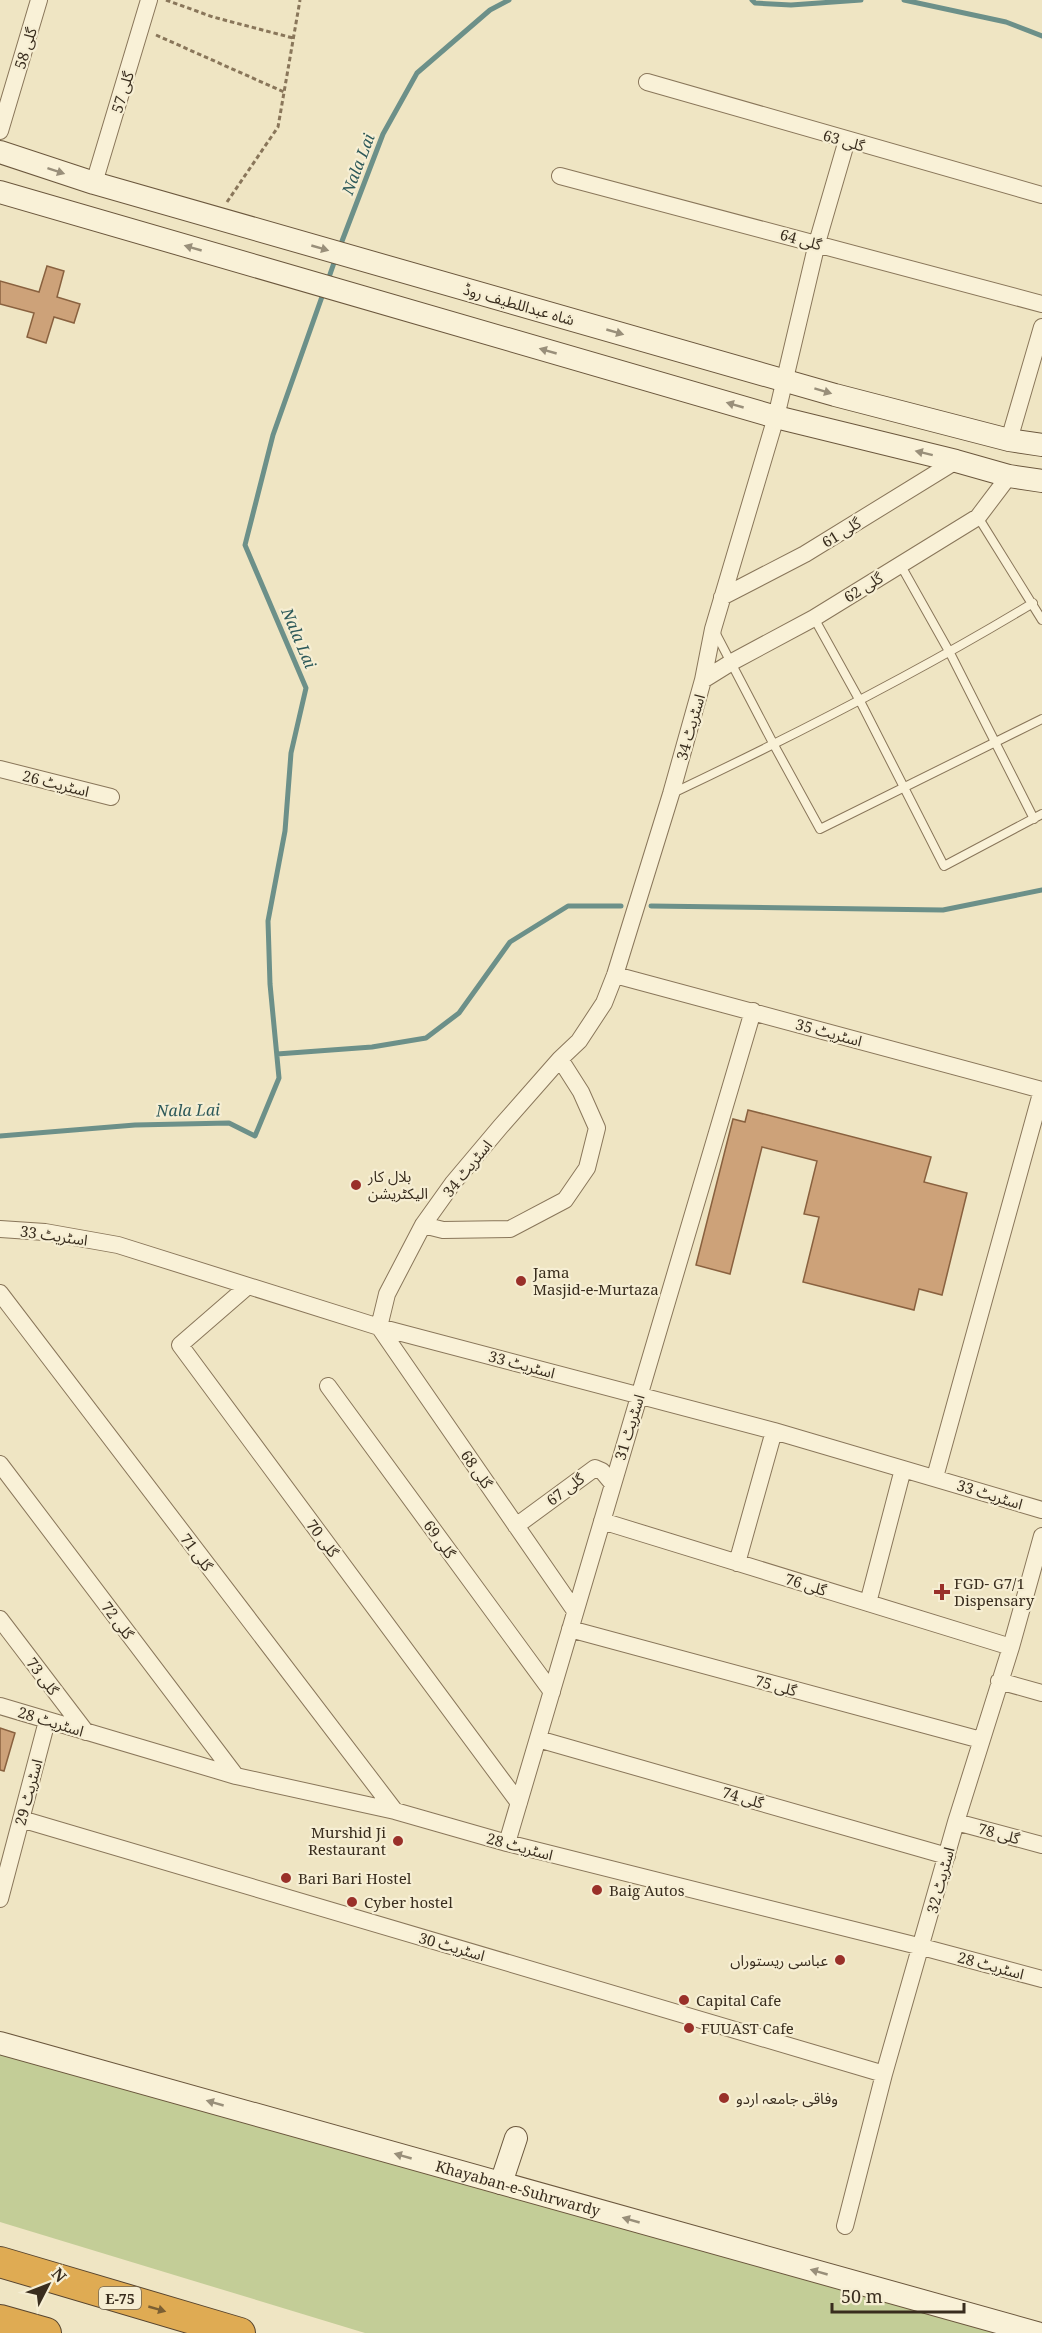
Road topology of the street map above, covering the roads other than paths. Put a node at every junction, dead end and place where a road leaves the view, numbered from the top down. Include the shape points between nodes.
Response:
1 (39, 0) edge
2 (149, 0) edge
3 (646, 82) dead end
4 (0, 131) edge
5 (847, 141) junction
6 (0, 152) edge
7 (560, 176) dead end
8 (94, 183) junction
9 (0, 192) edge
10 (1042, 195) edge
11 (817, 243) junction
12 (1042, 304) edge
13 (1042, 327) edge
14 (785, 380) junction
15 (776, 417) junction
16 (1009, 440) junction
17 (1042, 445) edge
18 (956, 461) junction
19 (1009, 476) junction
20 (1042, 481) edge
21 (978, 517) junction
22 (900, 563) junction
23 (722, 597) junction
24 (1033, 603) junction
25 (814, 618) junction
26 (1042, 620) edge
27 (713, 629) junction
28 (950, 653) junction
29 (732, 662) junction
30 (703, 680) junction
31 (860, 701) junction
32 (1042, 719) edge
33 (994, 744) junction
34 (774, 745) junction
35 (1, 773) edge
36 (904, 788) junction
37 (671, 794) junction
38 (111, 797) dead end
39 (1038, 816) edge
40 (615, 975) junction
41 (753, 1011) junction
42 (560, 1059) junction
43 (1042, 1090) edge
44 (423, 1225) junction
45 (0, 1229) edge
46 (248, 1286) junction
47 (0, 1293) edge
48 (379, 1327) junction
49 (328, 1386) dead end
50 (639, 1394) junction
51 (774, 1431) junction
52 (0, 1464) edge
53 (903, 1469) junction
54 (935, 1477) junction
55 (612, 1483) junction
56 (1042, 1510) edge
57 (602, 1521) junction
58 (516, 1526) junction
59 (1042, 1536) edge
60 (737, 1563) junction
61 (868, 1603) junction
62 (575, 1611) junction
63 (0, 1619) edge
64 (570, 1629) junction
65 (1011, 1647) junction
66 (999, 1681) junction
67 (552, 1692) junction
68 (1042, 1693) edge
69 (0, 1706) edge
70 (48, 1721) junction
71 (86, 1732) junction
72 (538, 1739) junction
73 (981, 1740) junction
74 (236, 1776) junction
75 (519, 1803) junction
76 (395, 1811) junction
77 (21, 1819) junction
78 (956, 1822) junction
79 (507, 1843) junction
80 (1042, 1845) edge
81 (947, 1856) junction
82 (0, 1899) edge
83 (922, 1947) junction
84 (1042, 1979) edge
85 (0, 2043) edge
86 (884, 2073) junction
87 (516, 2138) dead end
88 (501, 2184) junction
89 (845, 2226) dead end
90 (0, 2262) edge
91 (0, 2320) edge
92 (46, 2333) edge
93 (240, 2333) edge
94 (1037, 2333) edge

1 - 4 street, گلی 58
2 - 8 street, گلی 57
3 - 5 street, گلی 63
5 - 10 street, گلی 63
5 - 11 street, اسٹریٹ 34
6 -> 8 street, شاہ عبداللطیف روڈ
7 - 11 street, گلی 64
8 -> 14 street, شاہ عبداللطیف روڈ
15 -> 9 street
11 - 12 street, گلی 64
11 - 14 street, اسٹریٹ 34
13 - 16 street
14 - 15 street, اسٹریٹ 34
14 -> 16 street, شاہ عبداللطیف روڈ
18 -> 15 street
15 - 23 street, اسٹریٹ 34
16 - 17 street, شاہ عبداللطیف روڈ
18 - 19 street
18 - 23 street, گلی 61 via 805,554
19 - 20 street
19 - 21 street, گلی 62
21 - 22 street, گلی 62
21 - 24 lane
22 - 25 street, گلی 62
22 - 28 lane
23 - 27 street, اسٹریٹ 34
24 - 26 lane
24 - 28 lane
25 - 29 street, گلی 62
25 - 31 lane
27 - 29 lane
27 - 30 street, اسٹریٹ 34
28 - 31 lane
28 - 33 lane
29 - 30 street, گلی 62
29 - 34 lane
30 - 37 street, اسٹریٹ 34
31 - 34 lane
31 - 36 lane
32 - 33 lane
33 - 36 lane
33 - 39 lane
34 - 36 lane via 820,829
34 - 37 lane
35 - 38 street, اسٹریٹ 26
36 - 39 lane via 944,866
37 - 40 street, اسٹریٹ 34
40 - 41 street, اسٹریٹ 35
40 - 42 street, اسٹریٹ 34 via 604,1002 579,1041
41 - 43 street, اسٹریٹ 35
41 - 50 street, اسٹریٹ 31
42 - 44 street, اسٹریٹ 34 via 453,1183
42 - 44 street via 597,1128 587,1168 565,1200 510,1229 443,1230
43 - 54 street
44 - 48 street, اسٹریٹ 34 via 387,1294
45 - 46 street, اسٹریٹ 33 via 45,1232 118,1245
46 - 48 street, اسٹریٹ 33
46 - 75 street, گلی 70 via 180,1345
47 - 76 street, گلی 71
48 - 50 street, اسٹریٹ 33
48 - 58 street, گلی 68
49 - 67 street, گلی 69
50 - 51 street, اسٹریٹ 33
50 - 55 street, اسٹریٹ 31
51 - 53 street, اسٹریٹ 33
51 - 60 street
52 - 74 street, گلی 72
53 - 54 street, اسٹریٹ 33
53 - 61 street
54 - 56 street, اسٹریٹ 33
55 - 57 street, اسٹریٹ 31
55 - 58 street, گلی 67 via 596,1468
57 - 60 street, گلی 76
57 - 62 street, اسٹریٹ 31
58 - 62 street, گلی 68
59 - 65 street, اسٹریٹ 32
60 - 61 street, گلی 76
61 - 65 street, گلی 76
62 - 64 street, اسٹریٹ 31
63 - 71 street, گلی 73
64 - 67 street, اسٹریٹ 31
64 - 73 street, گلی 75
65 - 66 street, اسٹریٹ 32
66 - 68 street
66 - 73 street, اسٹریٹ 32
67 - 72 street, اسٹریٹ 31
69 - 70 street, اسٹریٹ 28
70 - 71 street, اسٹریٹ 28
70 - 77 street, اسٹریٹ 29
71 - 74 street, اسٹریٹ 28
72 - 75 street, اسٹریٹ 31
72 - 81 street, گلی 74
73 - 78 street, اسٹریٹ 32
74 - 76 street, اسٹریٹ 28
75 - 79 street, اسٹریٹ 31
76 - 79 street, اسٹریٹ 28
77 - 82 street, اسٹریٹ 29
77 - 86 street, اسٹریٹ 30
78 - 80 street, گلی 78
78 - 81 street, اسٹریٹ 32
79 - 83 street, اسٹریٹ 28
81 - 83 street, اسٹریٹ 32
83 - 84 street, اسٹریٹ 28
83 - 86 street, اسٹریٹ 32
88 -> 85 street, Khayaban-e-Suhrwardy
86 - 89 street, اسٹریٹ 32
87 - 88 street
94 -> 88 street, Khayaban-e-Suhrwardy
90 -> 93 highway, E-75
91 - 92 highway

